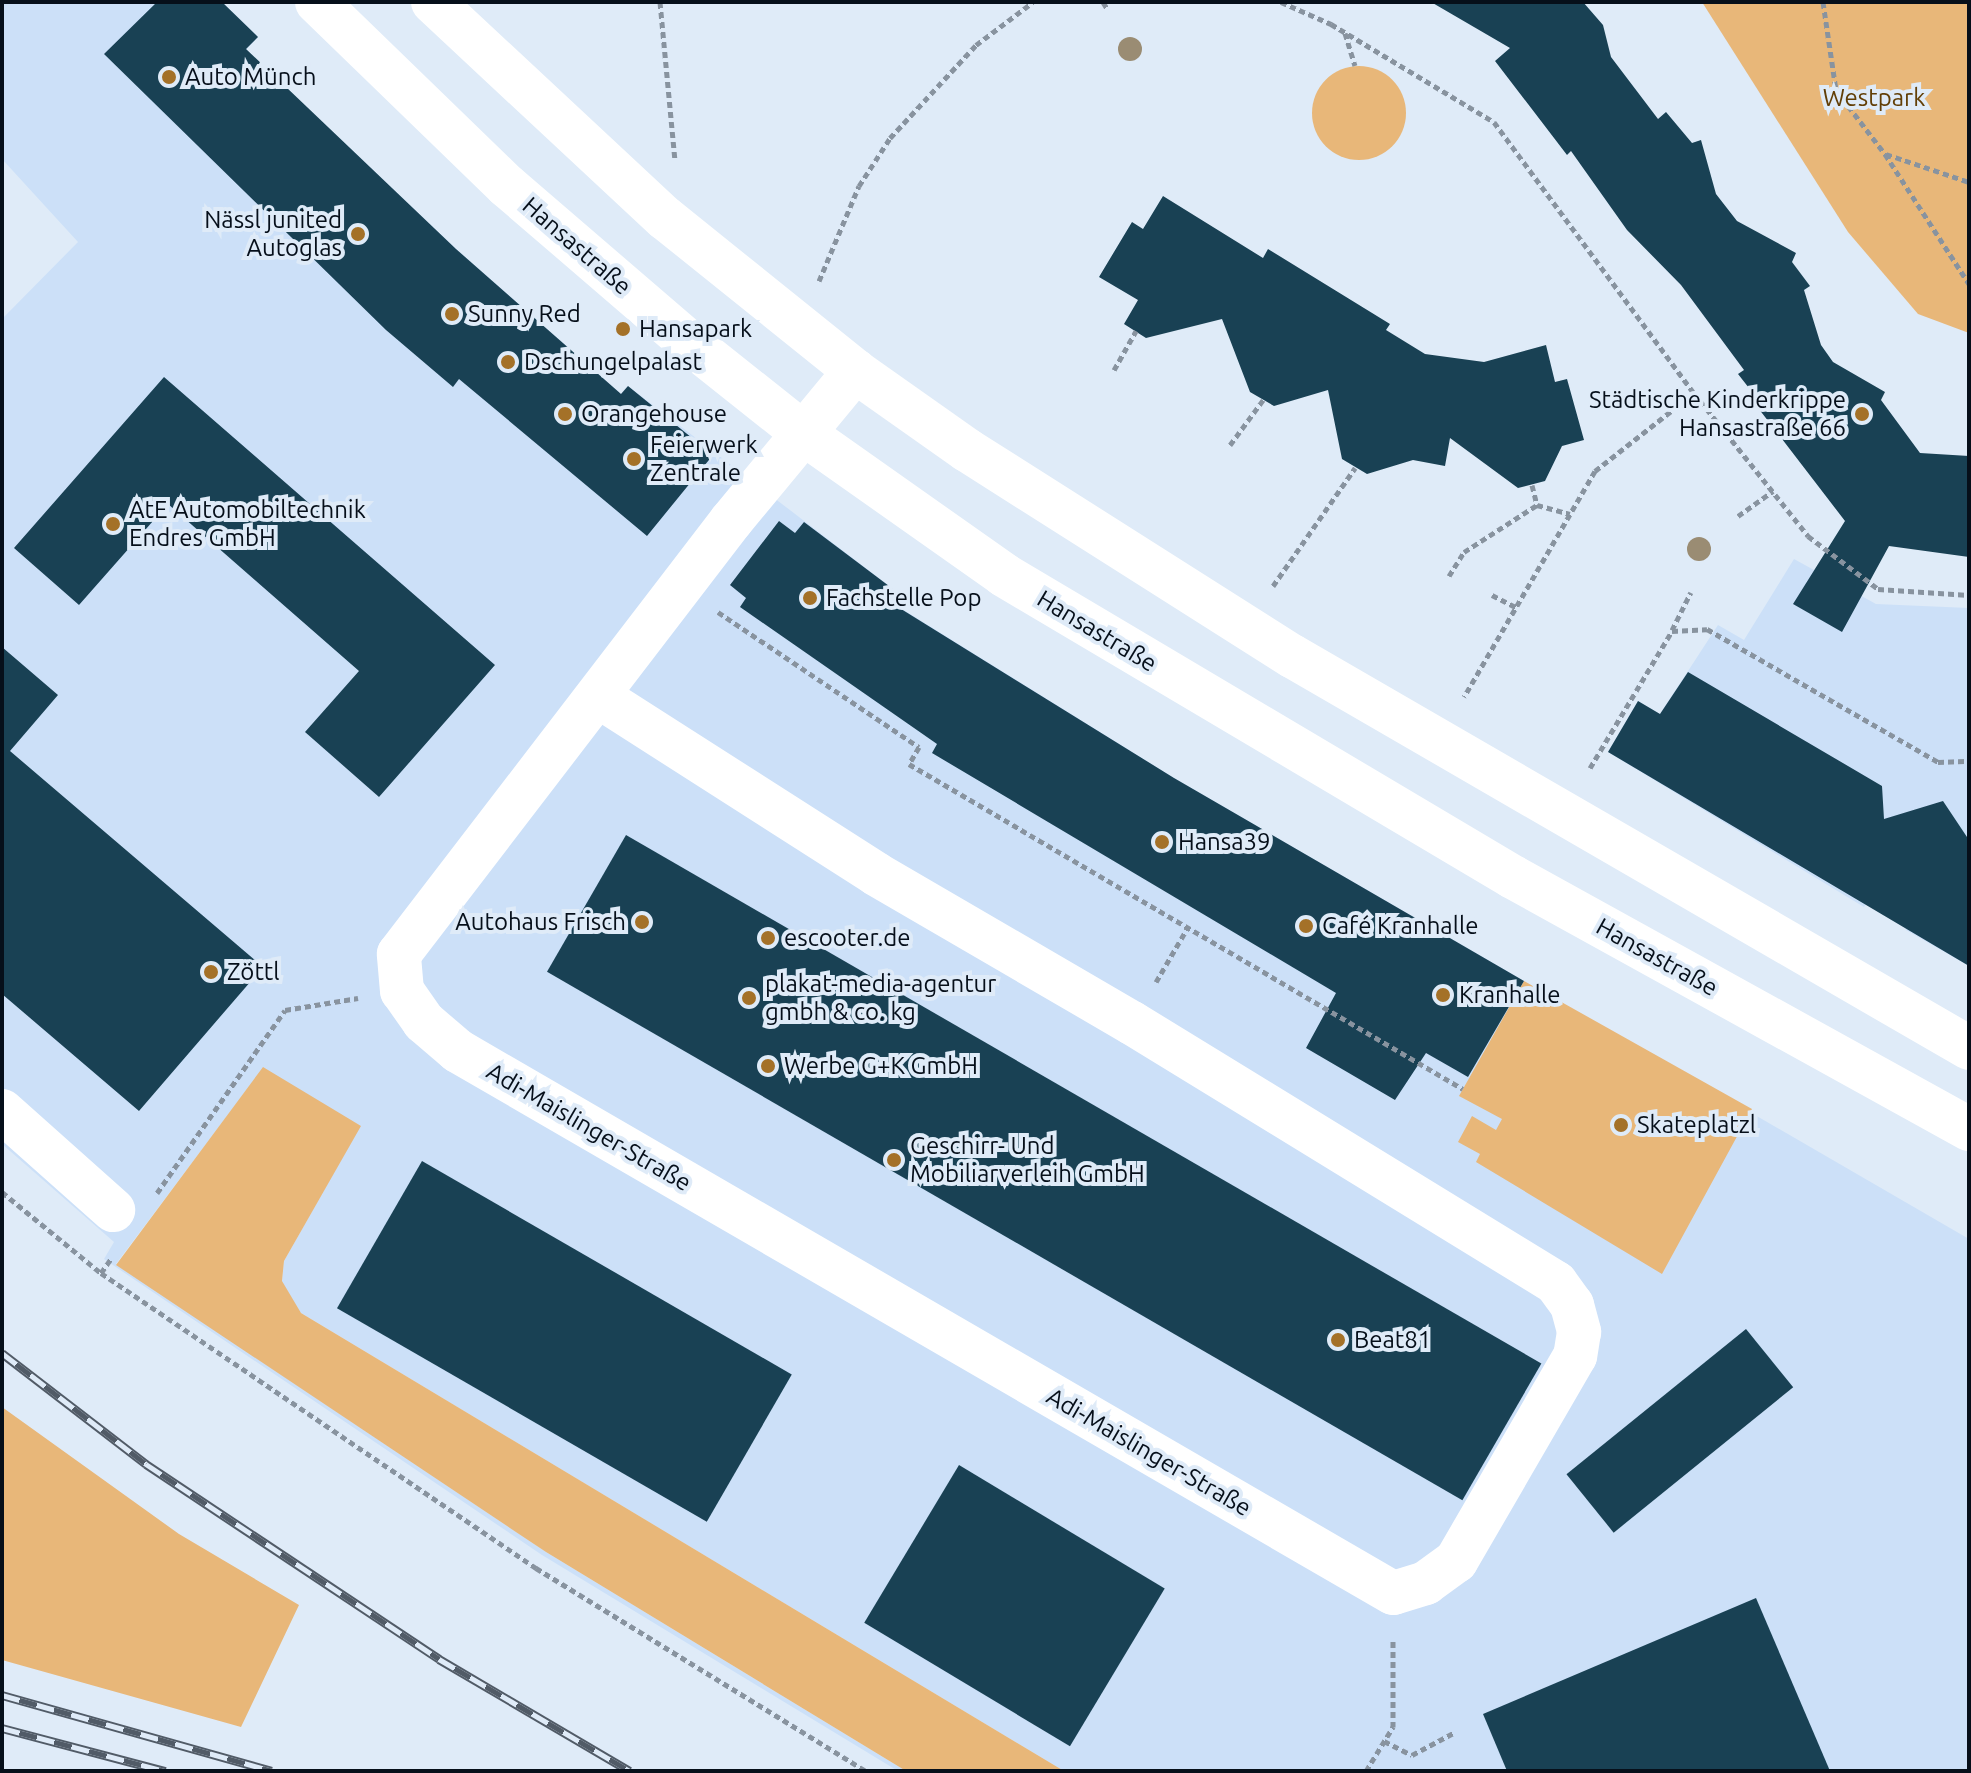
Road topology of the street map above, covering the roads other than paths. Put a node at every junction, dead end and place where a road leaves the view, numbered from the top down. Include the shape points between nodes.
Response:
1 (317, 2) edge
2 (433, 2) edge
3 (855, 371) junction
4 (803, 433) junction
5 (598, 696) junction
6 (1969, 1048) edge
7 (2, 1111) edge
8 (1969, 1129) edge
9 (129, 1218) road end

1 - 4 main road, Hansastraße via 507,186
2 - 3 main road via 641,197
3 - 4 main road
3 - 6 main road via 967,450 1253,632
4 - 5 main road
4 - 8 main road, Hansastraße via 1031,591 1513,877
5 - 5 main road, Adi-Maislinger-Straße via 399,954 402,991 424,1022 458,1051 1393,1593 1426,1583 1456,1561 1575,1356 1579,1332 1572,1305 1556,1283 1132,1023 876,874
7 - 9 main road

